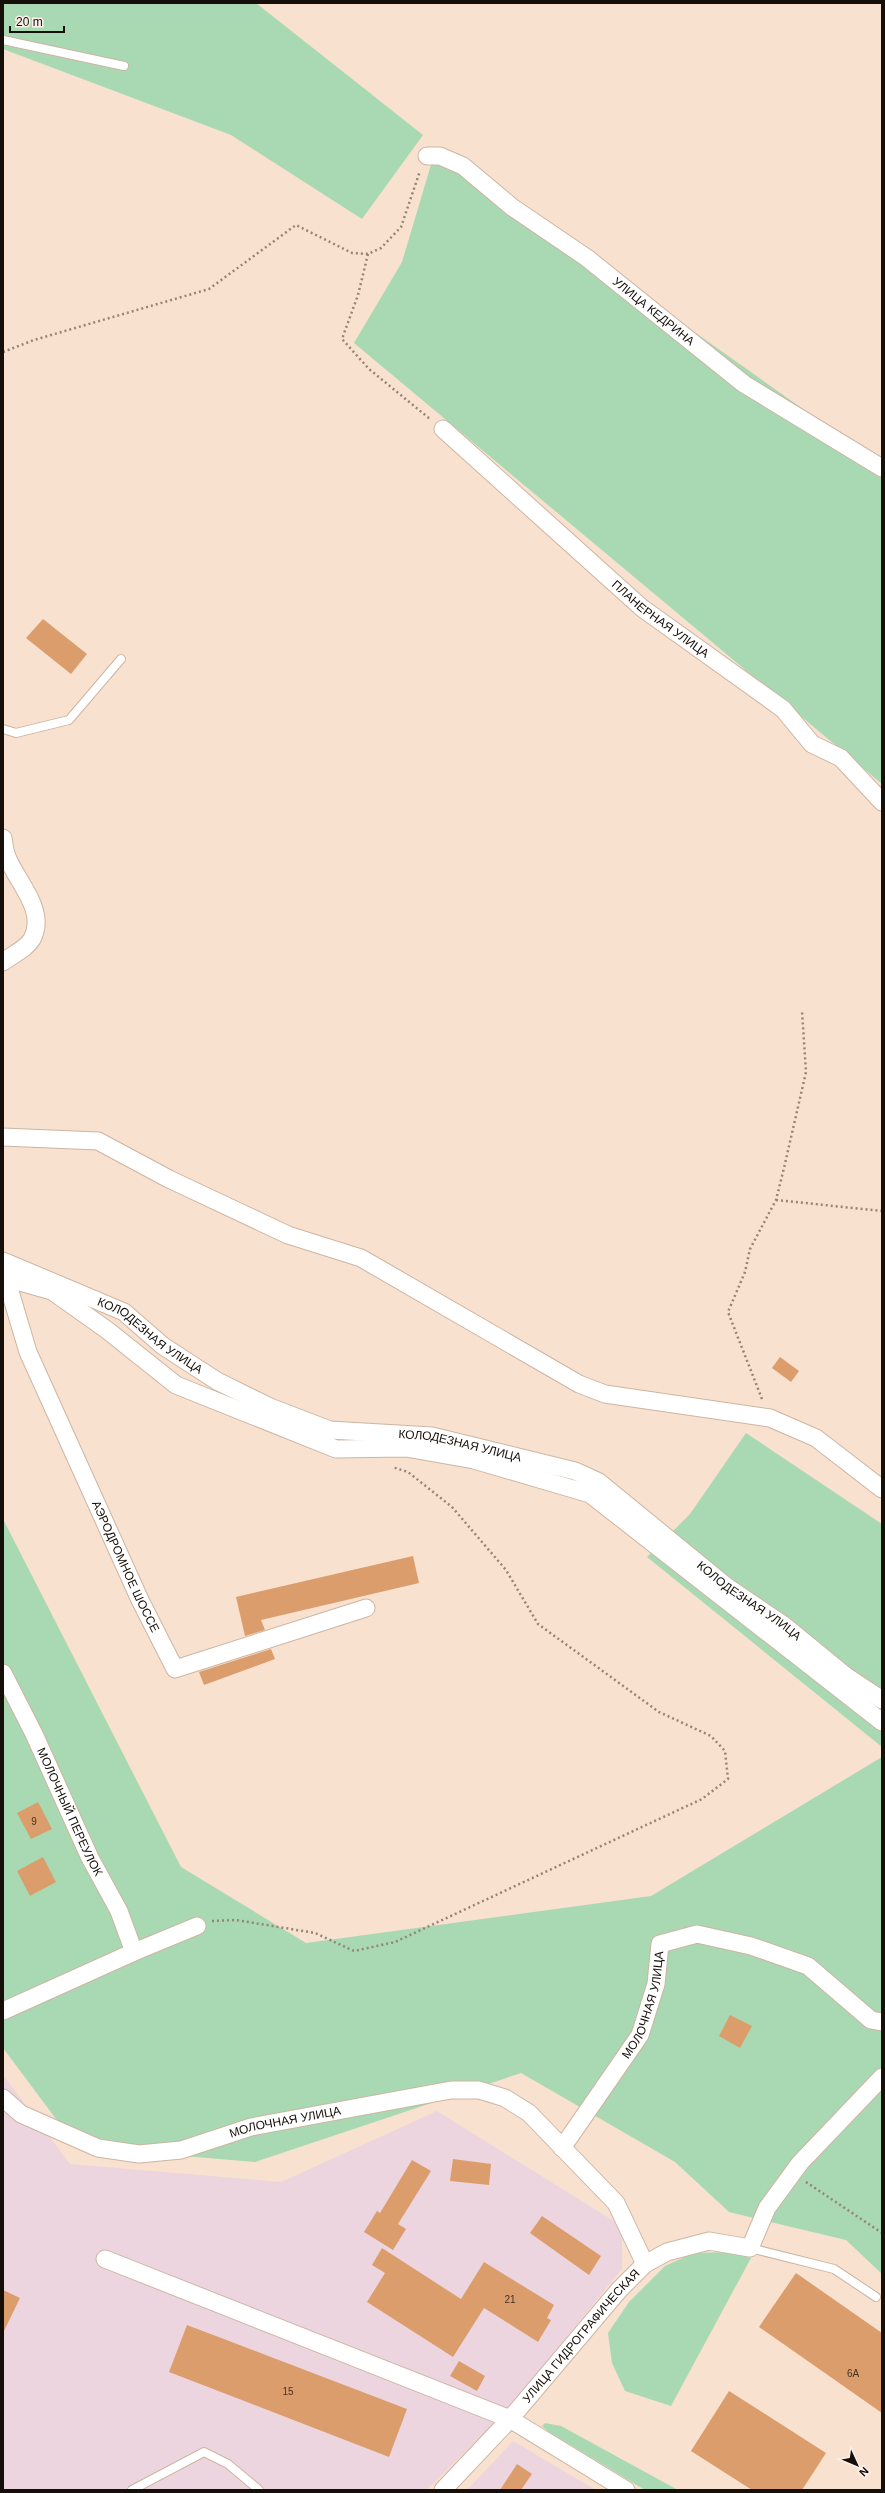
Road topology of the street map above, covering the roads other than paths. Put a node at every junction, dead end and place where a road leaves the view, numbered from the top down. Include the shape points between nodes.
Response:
1 (3, 40) edge
2 (124, 66) dead end
3 (427, 156) road end
4 (442, 429) road end
5 (882, 468) edge
6 (121, 659) dead end
7 (3, 729) edge
8 (882, 802) edge
9 (3, 838) edge
10 (3, 962) edge
11 (3, 1137) edge
12 (3, 1261) edge
13 (5, 1276) edge
14 (336, 1449) joint
15 (882, 1489) edge
16 (366, 1608) dead end
17 (3, 1673) edge
18 (882, 1700) edge
19 (882, 1722) edge
20 (197, 1926) road end
21 (134, 1952) junction
22 (3, 2011) edge
23 (882, 2022) edge
24 (882, 2077) edge
25 (3, 2098) edge
26 (562, 2148) junction
27 (750, 2248) junction
28 (105, 2259) dead end
29 (645, 2264) junction
30 (876, 2297) dead end
31 (510, 2419) junction
32 (132, 2490) edge
33 (259, 2490) edge
34 (443, 2490) edge
35 (626, 2490) edge

1 - 2 lane
3 - 5 street, УЛИЦА КЕДРИНА via 440,156 463,166 512,207 587,258 744,384
4 - 8 street, ПЛАНЕРНАЯ УЛИЦА via 642,608 783,709 812,744 841,758
6 - 7 lane via 69,720 16,733
9 - 10 street via 7,858 33,905 36,916 32,939 24,948
11 - 15 street via 98,1141 169,1179 288,1235 361,1258 580,1384 605,1394 770,1418 816,1438
12 - 18 street, КОЛОДЕЗНАЯ УЛИЦА via 124,1312 163,1346 217,1380 270,1407 330,1430 432,1436 575,1471 599,1482 726,1586 785,1626 846,1676
13 - 14 street, АЭРОДРОМНОЕ ШОССЕ via 52,1291 107,1330 176,1385
13 - 16 street, АЭРОДРОМНОЕ ШОССЕ via 28,1352 140,1600 175,1669
14 - 19 street, КОЛОДЕЗНАЯ УЛИЦА via 406,1448 474,1460 590,1494
17 - 21 street, МОЛОЧНЫЙ ПЕРЕУЛОК via 34,1734 90,1858 119,1911
20 - 21 street
21 - 22 street
23 - 26 street, МОЛОЧНАЯ УЛИЦА via 871,2020 808,1966 751,1946 697,1934 660,1944 656,1984 640,2035
24 - 27 street via 792,2173 767,2208
25 - 26 street, МОЛОЧНАЯ УЛИЦА via 21,2114 98,2148 139,2154 181,2150 251,2127 451,2090 479,2090 506,2098 529,2113
26 - 29 street, МОЛОЧНАЯ УЛИЦА via 616,2203
27 - 29 street, УЛИЦА ГИДРОГРАФИЧЕСКАЯ via 709,2241 667,2252
27 - 30 lane via 834,2269
28 - 31 street
29 - 31 street, УЛИЦА ГИДРОГРАФИЧЕСКАЯ via 619,2290
31 - 34 street, УЛИЦА ГИДРОГРАФИЧЕСКАЯ
31 - 35 street
32 - 33 lane via 204,2452 228,2464

